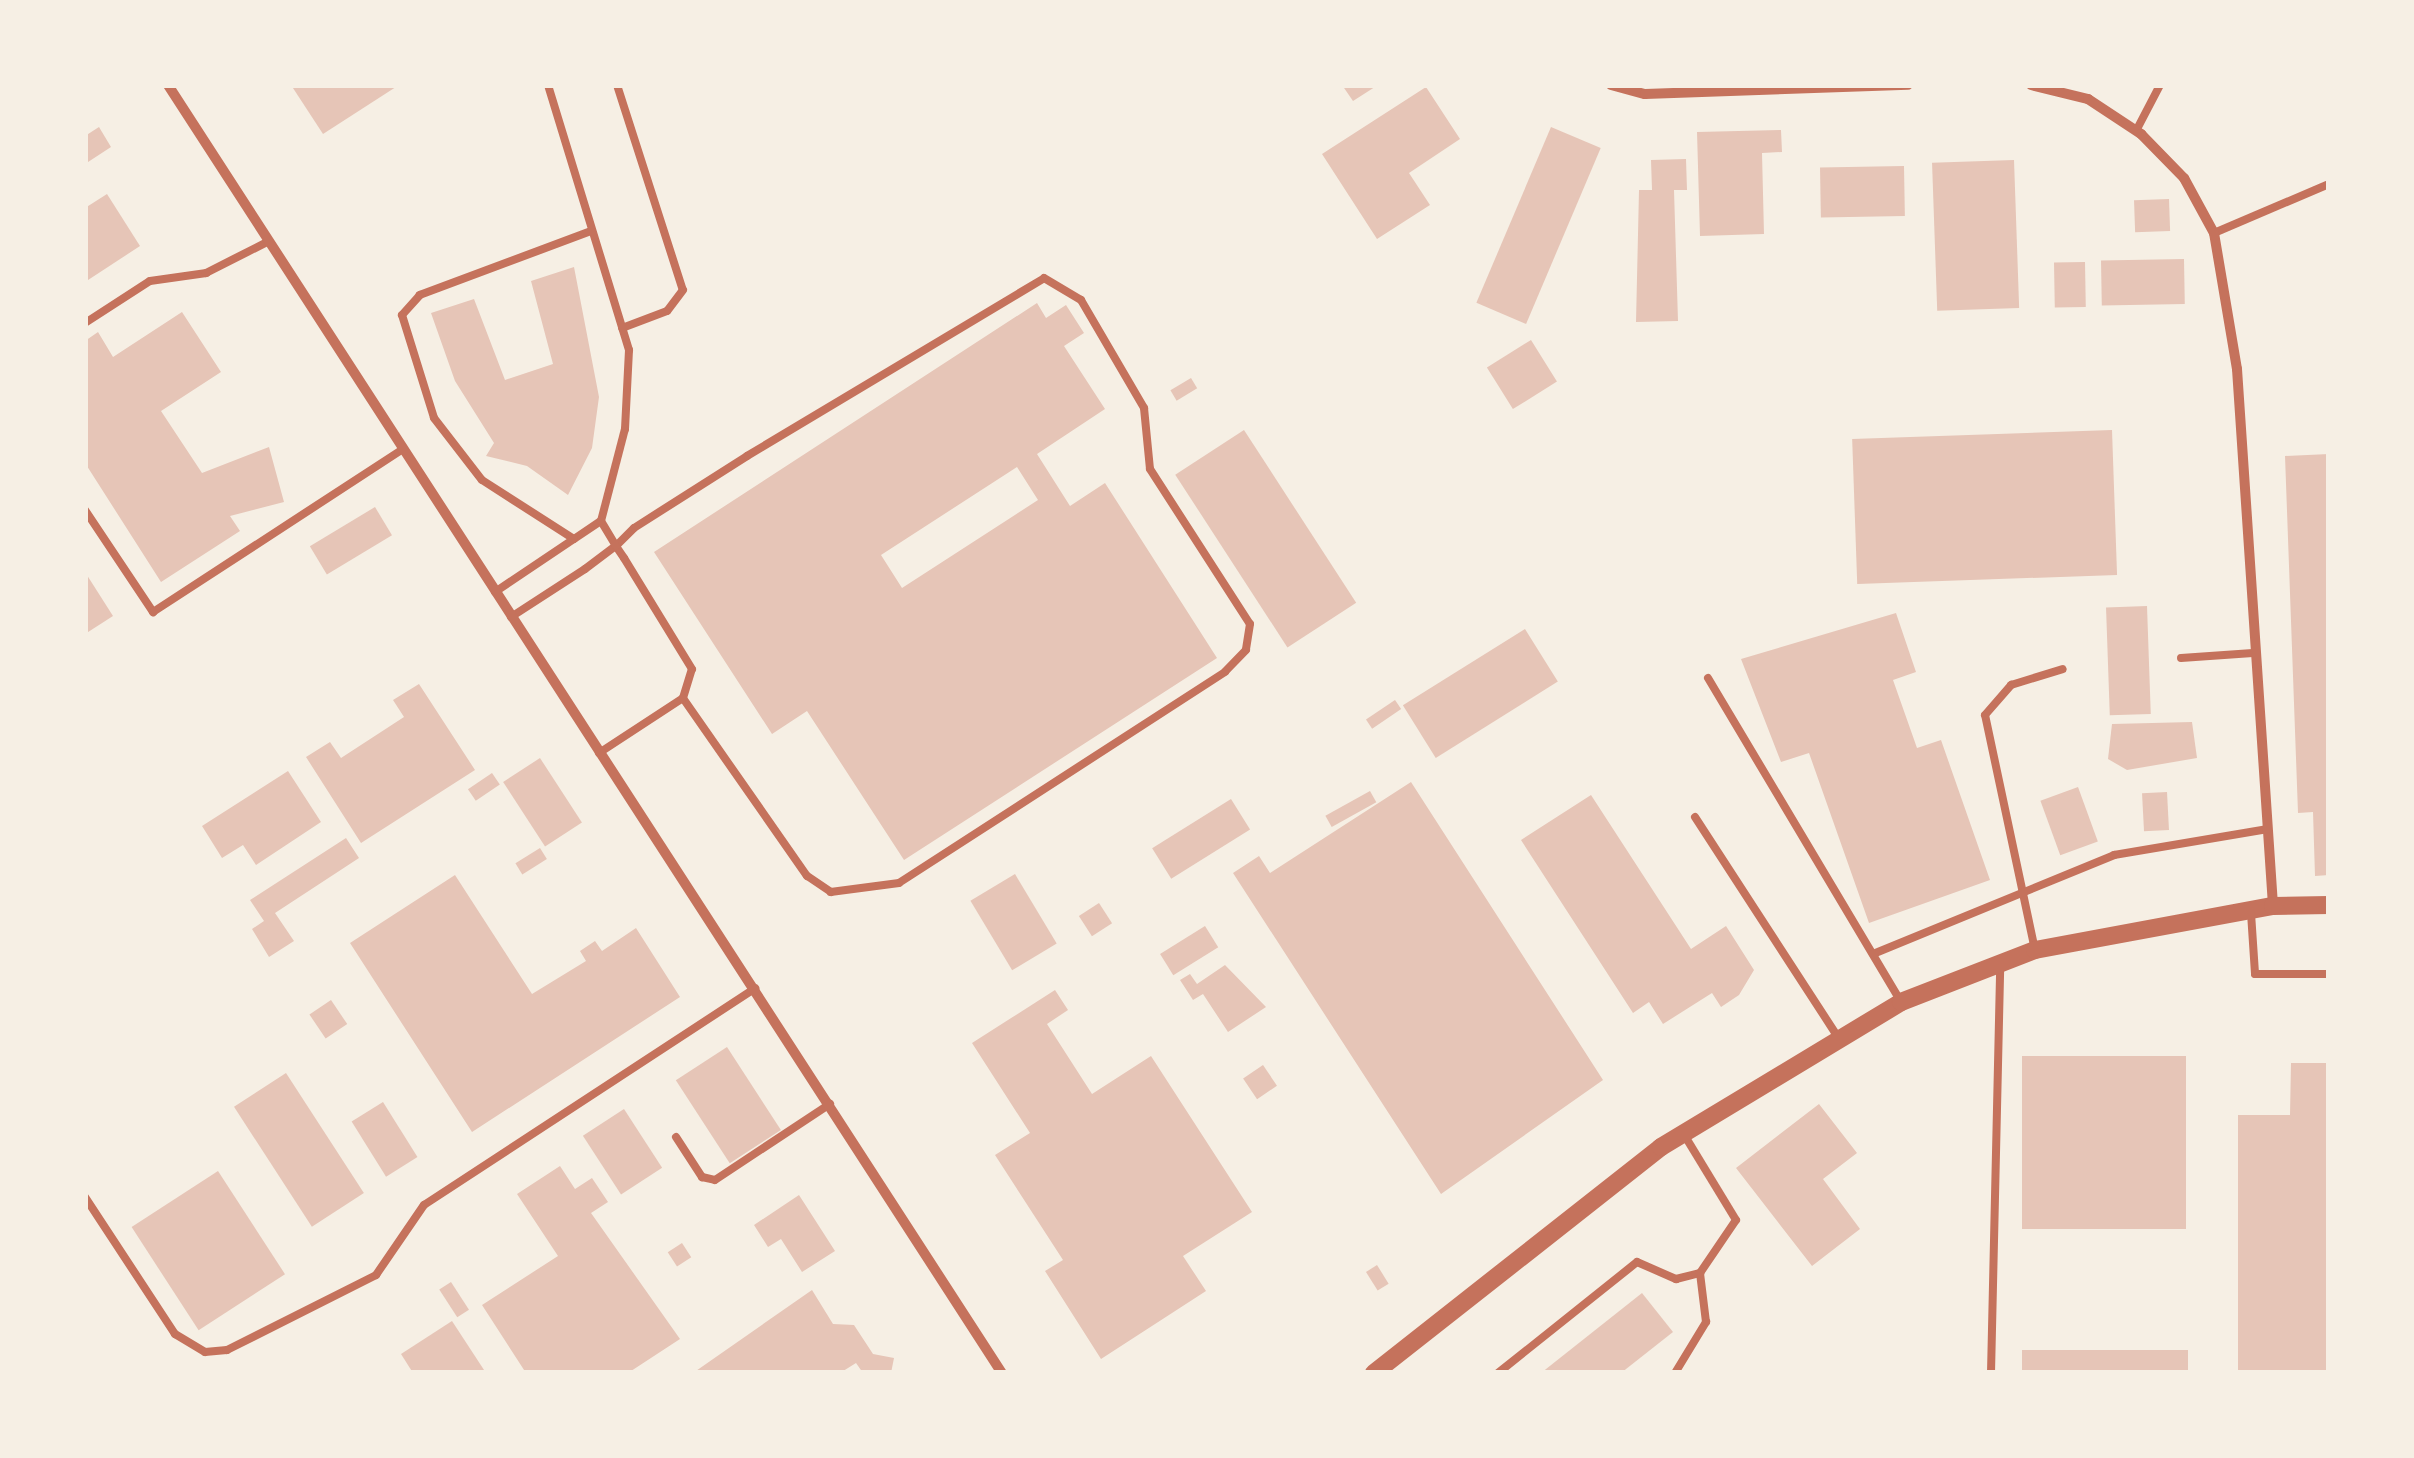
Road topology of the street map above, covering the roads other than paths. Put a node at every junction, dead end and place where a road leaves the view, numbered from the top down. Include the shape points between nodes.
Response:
1 (168, 85) edge
2 (548, 85) edge
3 (617, 85) edge
4 (1612, 85) edge
5 (1908, 85) edge
6 (2031, 85) edge
7 (2160, 85) edge
8 (2136, 131) junction
9 (2325, 186) edge
10 (2329, 196) edge
11 (591, 230) junction
12 (2214, 233) junction
13 (269, 241) junction
14 (85, 323) edge
15 (622, 328) junction
16 (403, 449) junction
17 (85, 510) edge
18 (601, 521) junction
19 (574, 539) junction
20 (616, 546) junction
21 (495, 592) junction
22 (511, 617) junction
23 (2253, 653) junction
24 (2182, 658) dead end
25 (2063, 669) dead end
26 (1708, 678) dead end
27 (683, 698) junction
28 (599, 753) junction
29 (1694, 817) dead end
30 (2268, 829) junction
31 (2022, 895) junction
32 (2329, 905) edge
33 (2273, 906) junction
34 (2250, 910) junction
35 (2035, 950) junction
36 (1873, 954) junction
37 (2000, 964) junction
38 (2329, 974) edge
39 (754, 988) junction
40 (1901, 1002) junction
41 (1836, 1034) junction
42 (830, 1104) junction
43 (1683, 1133) junction
44 (676, 1137) dead end
45 (85, 1197) edge
46 (1700, 1272) junction
47 (1002, 1373) edge
48 (1374, 1373) edge
49 (1498, 1373) edge
50 (1675, 1373) edge
51 (1991, 1373) edge

1 - 13 street
2 - 11 lane
3 - 15 lane via 683,290 667,311
4 - 5 street via 1646,94
6 - 8 street via 2088,100
7 - 8 lane
8 - 12 street via 2184,178
9 - 10 lane
9 - 12 lane
11 - 15 lane
11 - 19 lane via 420,295 402,315 434,418 470,464
12 - 23 street via 2238,369
13 - 14 lane via 206,273 150,281
13 - 16 street
15 - 18 lane via 625,429
16 - 17 lane via 153,612
16 - 21 street
18 - 19 lane
18 - 20 lane
19 - 21 lane
20 - 22 lane
20 - 27 lane via 692,669
20 - 27 lane via 1044,278 1081,300 1144,408 1150,469 1250,624 1246,650 1225,672 899,883 865,892 831,892 807,876
21 - 22 street
22 - 28 street
23 - 24 lane
23 - 30 street
25 - 31 lane via 2011,685 1985,715
26 - 36 lane
27 - 28 lane
28 - 39 street
29 - 41 lane
30 - 31 lane via 2114,855
30 - 33 street
31 - 35 lane
31 - 36 lane
32 - 33 street
33 - 34 street
34 - 35 street
34 - 38 lane via 2255,974
35 - 37 street
36 - 40 lane
37 - 40 street
37 - 51 lane
39 - 42 street
39 - 45 lane via 424,1204 376,1276 228,1350 205,1352 146,1302
40 - 41 street
41 - 43 street
42 - 44 lane via 714,1180 702,1176
42 - 47 street
43 - 46 lane via 1736,1220
43 - 48 street
46 - 49 lane via 1676,1279 1637,1262
46 - 50 lane via 1706,1322

